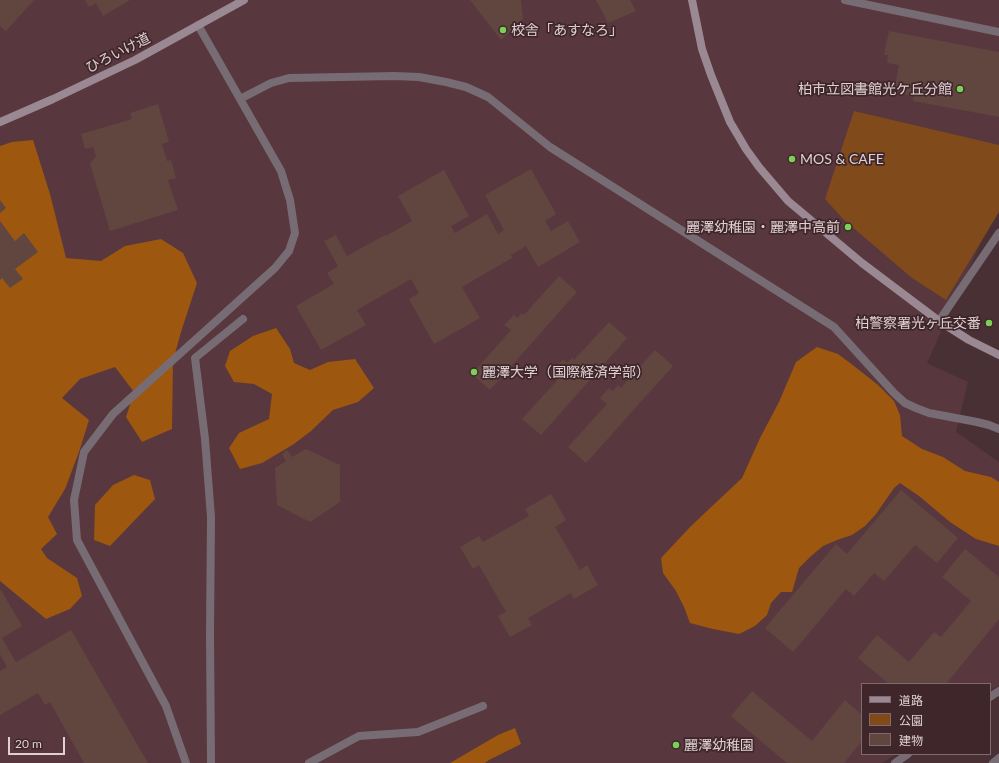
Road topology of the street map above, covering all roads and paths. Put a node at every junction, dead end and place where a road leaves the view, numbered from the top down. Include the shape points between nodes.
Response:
1 (244, 0) edge
2 (692, 0) edge
3 (845, 0) edge
4 (198, 25) junction
5 (999, 32) edge
6 (240, 99) junction
7 (0, 122) edge
8 (999, 233) edge
9 (242, 319) dead end
10 (939, 321) junction
11 (999, 354) edge
12 (999, 429) edge
13 (483, 706) dead end
14 (907, 755) edge
15 (999, 758) edge
16 (186, 763) edge
17 (211, 763) edge
18 (309, 763) edge
19 (895, 763) edge
20 (993, 763) edge

1 - 4 street, ひろいけ道
2 - 10 street via 702,49 730,122 759,167 793,206 862,263
3 - 5 street
4 - 6 street
4 - 7 street, ひろいけ道 via 135,60
6 - 12 street via 271,83 289,78 394,76 446,82 488,96 550,147 834,327 905,403 928,412
6 - 16 street via 281,171 290,200 295,233 289,251 275,268 113,414 84,452 74,500 77,540 166,706
8 - 10 street
9 - 17 street via 195,358 212,517
10 - 11 street via 969,340
13 - 18 street via 418,732 359,736
14 - 19 street
15 - 20 street

